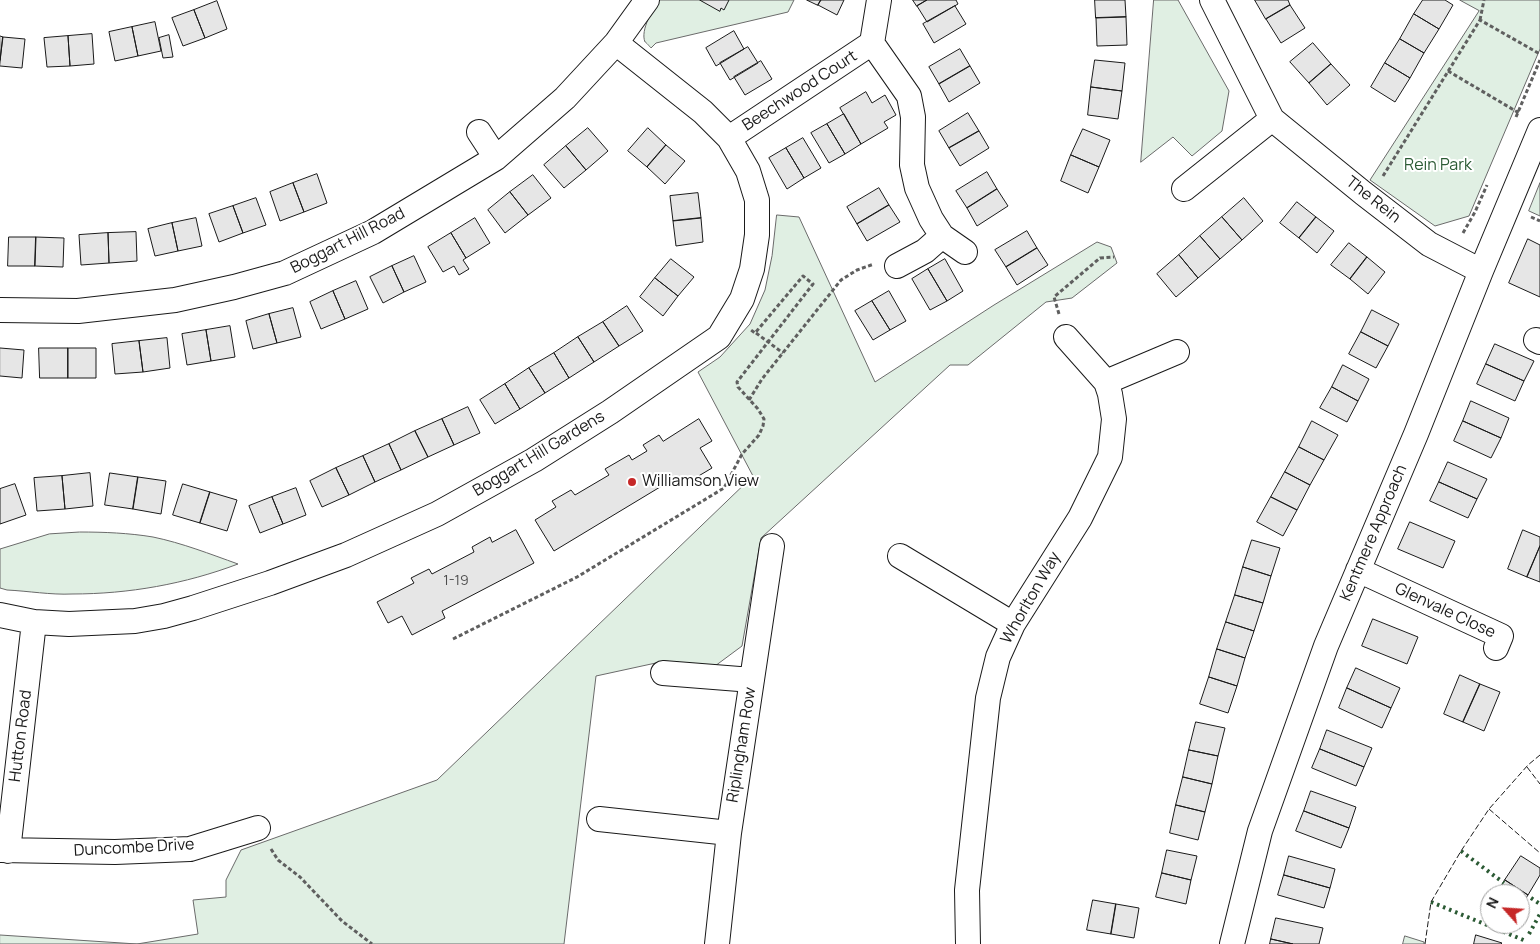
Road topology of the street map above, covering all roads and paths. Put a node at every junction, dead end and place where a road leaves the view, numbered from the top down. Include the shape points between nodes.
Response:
1 (647, 0) edge
2 (879, 0) edge
3 (1212, 0) edge
4 (1484, 0) edge
5 (1480, 20) junction
6 (616, 43) junction
7 (872, 43) junction
8 (1540, 54) edge
9 (1540, 60) edge
10 (1448, 71) junction
11 (1518, 112) junction
12 (1272, 119) junction
13 (1533, 121) edge
14 (1515, 122) dead end
15 (479, 132) dead end
16 (728, 138) junction
17 (496, 158) junction
18 (1487, 185) dead end
19 (1184, 189) dead end
20 (1370, 198) junction
21 (942, 236) junction
22 (965, 252) dead end
23 (1450, 255) junction
24 (1114, 257) dead end
25 (897, 266) joint
26 (1481, 271) junction
27 (0, 310) edge
28 (733, 316) junction
29 (755, 333) junction
30 (1066, 337) joint
31 (768, 342) junction
32 (1177, 352) dead end
33 (784, 353) junction
34 (1106, 382) junction
35 (749, 400) junction
36 (772, 546) dead end
37 (900, 556) dead end
38 (1368, 575) junction
39 (0, 615) edge
40 (34, 622) junction
41 (1013, 624) junction
42 (453, 639) dead end
43 (1496, 648) dead end
44 (663, 673) dead end
45 (752, 680) junction
46 (599, 819) dead end
47 (258, 828) dead end
48 (729, 834) junction
49 (4, 850) edge
50 (278, 860) dead end
51 (372, 944) edge
52 (717, 944) edge
53 (968, 944) edge
54 (1232, 944) edge

1 - 6 street, Boggart Hill Road
2 - 7 street, Beechwood Court
3 - 12 street, The Rein
4 - 5 path
5 - 8 path
5 - 10 path
6 - 16 street, Boggart Hill Gardens via 704,112
6 - 17 street, Boggart Hill Road via 565,98
7 - 16 street, Beechwood Court
7 - 21 street, Beechwood Court via 909,96 913,117 912,166 917,188
9 - 11 path
10 - 11 path
10 - 20 path
11 - 13 path
11 - 14 path
12 - 19 street
12 - 20 street, The Rein
13 - 26 street, Kentmere Approach
15 - 17 street
16 - 28 street, Boggart Hill Gardens via 748,171 757,200 752,269
17 - 27 street, Boggart Hill Road via 373,232 285,273 174,300 78,311
18 - 23 path
20 - 23 street, The Rein via 1429,244
21 - 22 street, Beechwood Court
21 - 25 street via 925,251
23 - 26 street, The Rein
24 - 30 path via 1100,258 1054,297
25 - 33 path via 874,264 841,280
26 - 38 street, Kentmere Approach via 1416,434
28 - 29 path
28 - 40 street, Boggart Hill Gardens via 719,337 534,460 437,514 346,555 164,616 135,621
29 - 31 path
29 - 31 path via 803,276 812,284
30 - 34 street, Whorlton Way
31 - 33 path
31 - 35 path via 737,382
32 - 34 street
33 - 35 path
34 - 41 street, Whorlton Way via 1114,419 1110,457 1080,518
35 - 42 path via 764,419 763,426 742,454 724,488 577,577
36 - 45 street, Riplingham Row
37 - 41 street
38 - 43 street, Glenvale Close via 1501,636
38 - 54 street, Kentmere Approach via 1326,646 1260,831
39 - 40 street, Boggart Hill Gardens
40 - 49 street, Hutton Road
41 - 53 street, Whorlton Way via 998,657 988,698 968,890
44 - 45 street
45 - 48 street, Riplingham Row
46 - 48 street
47 - 49 street, Duncombe Drive via 190,849 115,852
48 - 52 street, Riplingham Row
50 - 51 path via 300,877 342,921

